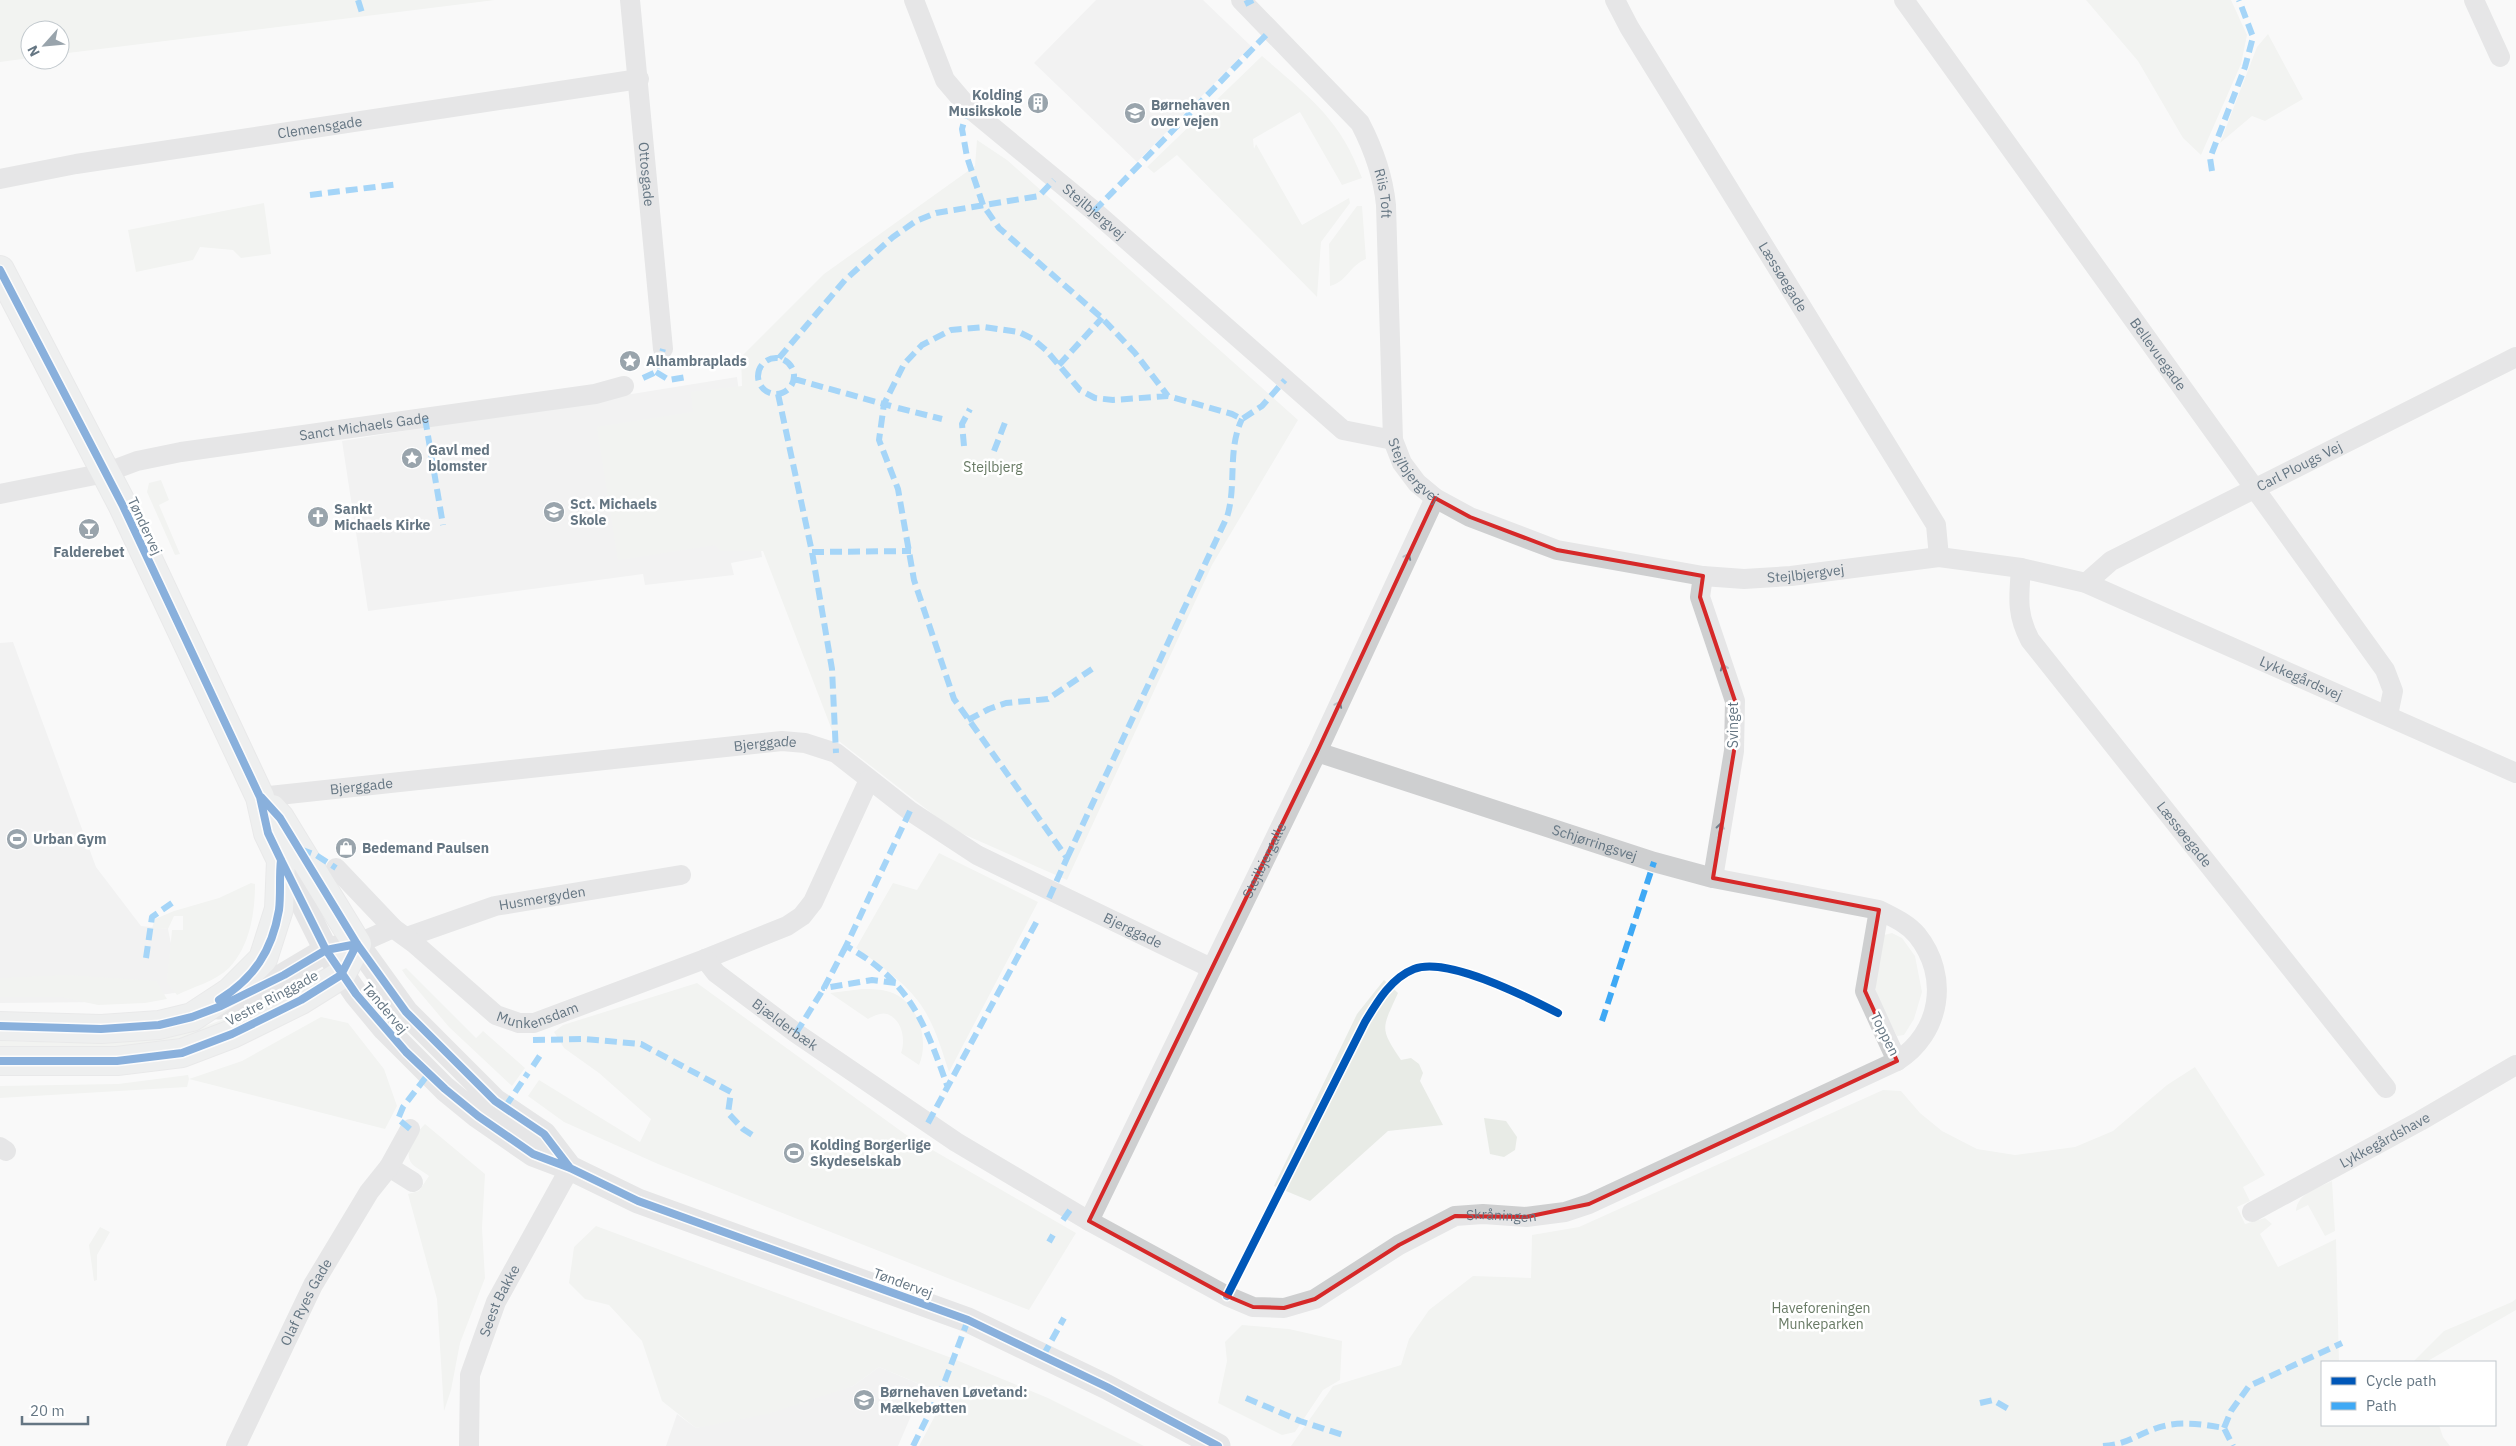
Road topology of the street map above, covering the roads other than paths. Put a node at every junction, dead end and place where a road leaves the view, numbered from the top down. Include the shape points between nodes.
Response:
1 (630, 0) edge
2 (914, 0) edge
3 (1241, 0) edge
4 (1615, 0) edge
5 (1904, 0) edge
6 (2474, 0) edge
7 (2500, 57) dead end
8 (639, 79) junction
9 (0, 179) edge
10 (0, 270) edge
11 (663, 349) dead end
12 (2516, 357) edge
13 (624, 386) dead end
14 (1393, 440) junction
15 (105, 473) junction
16 (2256, 488) junction
17 (0, 494) edge
18 (1435, 498) junction
19 (1939, 557) junction
20 (2021, 568) junction
21 (1703, 576) junction
22 (2086, 583) junction
23 (2388, 715) junction
24 (1317, 752) junction
25 (2516, 773) edge
26 (869, 780) junction
27 (260, 797) junction
28 (281, 860) junction
29 (336, 868) dead end
30 (681, 875) dead end
31 (1713, 878) junction
32 (1879, 910) junction
33 (400, 932) junction
34 (357, 944) junction
35 (326, 950) junction
36 (706, 959) junction
37 (1211, 968) junction
38 (341, 975) junction
39 (192, 1017) junction
40 (0, 1026) edge
41 (0, 1061) edge
42 (1897, 1061) junction
43 (2516, 1065) edge
44 (2386, 1088) dead end
45 (410, 1129) dead end
46 (389, 1167) junction
47 (570, 1168) junction
48 (413, 1182) dead end
49 (2252, 1212) dead end
50 (1089, 1221) junction
51 (241, 1444) edge
52 (469, 1446) edge
53 (1218, 1446) edge

1 - 8 street, Ottosgade
2 - 14 street, Stejlbjergvej via 945,80 968,107 1094,211 1343,430
3 - 14 street, Riis Toft via 1360,123 1373,149 1383,180 1386,205
4 - 19 street, Læssøegade via 1634,36 1936,525
5 - 16 street, Bellevuegade
6 - 7 street
8 - 9 street, Clemensgade via 76,164
8 - 11 street, Ottosgade
10 - 15 main road, Tøndervej
12 - 16 street, Carl Plougs Vej
13 - 15 street, Sanct Michaels Gade via 595,394 181,452 137,461
14 - 18 street, Stejlbjergvej via 1402,463 1417,483
15 - 17 street, Sanct Michaels Gade
15 - 27 main road, Tøndervej
16 - 22 street, Carl Plougs Vej via 2111,561
16 - 23 street, Bellevuegade via 2385,670 2393,691
18 - 21 street, Stejlbjergvej via 1470,517 1557,550
24 -> 18 street, Stejlbjergalle
19 - 20 street, Stejlbjergvej
19 - 21 street, Stejlbjergvej via 1791,576 1744,579
20 - 22 street, Stejlbjergvej
20 - 44 street, Læssøegade via 2021,622 2030,640
31 -> 21 street, Svinget via 1734,751 1736,701 1700,597
22 - 23 street, Lykkegårdsvej
23 - 25 street, Lykkegårdsvej
24 - 31 street, Schjørringsvej via 1654,862
24 - 37 street, Stejlbjergalle
26 - 27 street, Bjerggade via 836,753 805,743 782,741
26 - 36 street via 813,902 802,916 787,926
26 - 37 street, Bjerggade via 977,856
27 - 28 main road, Tøndervej via 268,833
27 - 34 main road, Tøndervej via 280,818
28 - 35 street, Tøndervej
28 - 39 main road, Vestre Ringgade via 279,909 264,960 230,992
29 - 33 street, Munkensdam
30 - 33 street, Husmergyden via 495,906
31 - 32 street, Schjørringsvej
32 - 42 street, Toppen via 1865,991
32 - 42 street, Toppen via 1901,921 1916,934 1928,952 1937,988 1936,1012 1921,1040 1909,1054
33 - 34 street
33 - 36 street, Munkensdam via 496,1015 519,1024 534,1023
34 - 35 street, Vestre Ringgade
34 - 38 main road
34 - 47 street, Tøndervej via 406,1012 495,1101 544,1134
35 - 38 street, Tøndervej
35 - 39 street, Vestre Ringgade via 284,976
36 - 50 street, Bjælderbæk via 716,973 796,1033 942,1133
37 - 50 street, Stejlbjergalle
38 - 41 main road, Vestre Ringgade via 267,1018 182,1053 117,1061
38 - 47 street, Tøndervej via 385,1029 445,1089 533,1154
39 - 40 main road, Vestre Ringgade via 159,1025 101,1029
42 - 50 street, Skråningen via 1589,1204 1564,1212 1526,1217 1455,1216 1399,1245 1315,1299 1284,1308 1253,1307 1227,1296
43 - 49 street, Lykkegårdshave
45 - 46 street, Olaf Ryes Gade
46 - 48 street
46 - 51 street, Olaf Ryes Gade via 313,1285
47 - 52 street, Seest Bakke via 496,1302 470,1375
47 - 53 street, Tøndervej via 638,1201 968,1320 1107,1387

